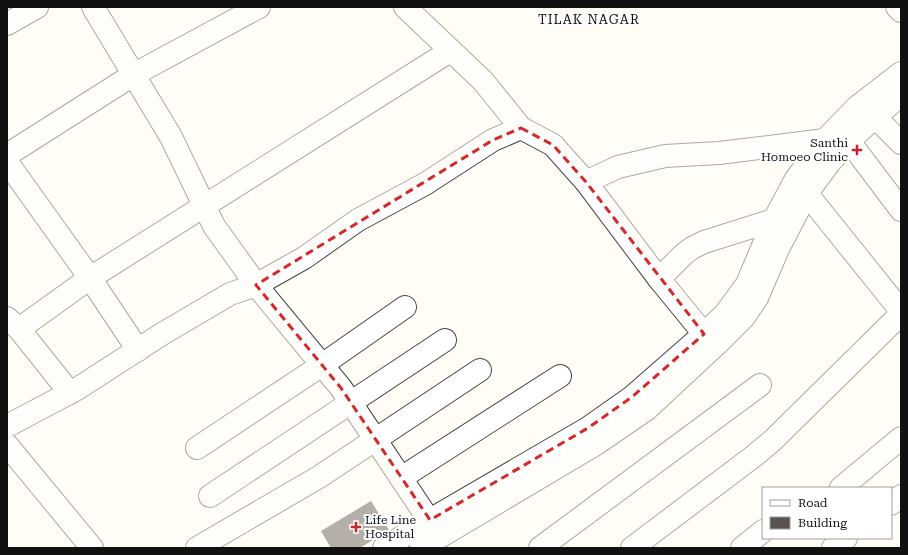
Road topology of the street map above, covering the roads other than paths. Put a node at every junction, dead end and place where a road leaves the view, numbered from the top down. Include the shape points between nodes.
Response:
1 (37, 7) edge
2 (93, 7) edge
3 (259, 7) edge
4 (404, 7) edge
5 (896, 7) edge
6 (901, 11) edge
7 (7, 24) edge
8 (450, 51) junction
9 (901, 73) edge
10 (133, 75) junction
11 (901, 95) edge
12 (875, 116) junction
13 (521, 128) junction
14 (838, 136) junction
15 (901, 143) edge
16 (7, 155) edge
17 (7, 162) edge
18 (586, 182) junction
19 (801, 186) junction
20 (204, 207) junction
21 (901, 210) edge
22 (774, 220) junction
23 (90, 278) junction
24 (659, 279) junction
25 (256, 285) junction
26 (405, 307) dead end
27 (901, 312) edge
28 (13, 324) edge
29 (704, 334) junction
30 (445, 340) dead end
31 (138, 350) junction
32 (322, 364) junction
33 (480, 370) dead end
34 (560, 376) dead end
35 (760, 385) dead end
36 (70, 393) junction
37 (351, 403) junction
38 (7, 426) edge
39 (901, 438) edge
40 (375, 439) junction
41 (7, 445) edge
42 (197, 448) dead end
43 (401, 478) junction
44 (842, 487) edge
45 (210, 496) dead end
46 (901, 496) edge
47 (892, 503) edge
48 (435, 528) junction
49 (762, 532) edge
50 (845, 539) edge
51 (92, 548) edge
52 (198, 548) edge
53 (384, 548) edge
54 (421, 548) edge
55 (540, 548) edge
56 (632, 548) edge
57 (742, 548) edge
58 (833, 548) edge

1 - 7 street
2 - 10 street
3 - 10 street
4 - 8 street
5 - 6 street
8 - 13 street via 483,81
8 - 20 street
9 - 14 street via 857,107
10 - 16 street
10 - 20 street via 171,137
11 - 12 street
12 - 14 street
12 - 15 street
13 - 18 street via 553,145
13 - 25 street via 493,140 425,184 358,220 304,258
14 - 18 street via 719,153 665,156 618,167
14 - 19 street
14 - 21 street
17 - 23 street
18 - 24 street
19 - 22 street
19 - 27 street
19 - 48 street via 758,298 744,317 647,409 596,444
20 - 23 street
20 - 25 street via 214,226
22 - 24 street via 692,248
22 - 29 street via 747,284 725,314
23 - 28 street
23 - 31 street
24 - 29 street
25 - 31 street via 230,294
25 - 32 street
26 - 32 street
27 - 56 street via 772,441
28 - 36 street
29 - 48 street via 632,397
30 - 37 street
31 - 36 street
32 - 37 street
32 - 42 street
33 - 40 street
34 - 43 street
35 - 55 street
36 - 38 street
37 - 40 street
37 - 45 street
39 - 44 street
40 - 43 street
40 - 52 street via 319,477
41 - 51 street
43 - 48 street
46 - 47 street
48 - 53 street
48 - 54 street
49 - 57 street
50 - 58 street

